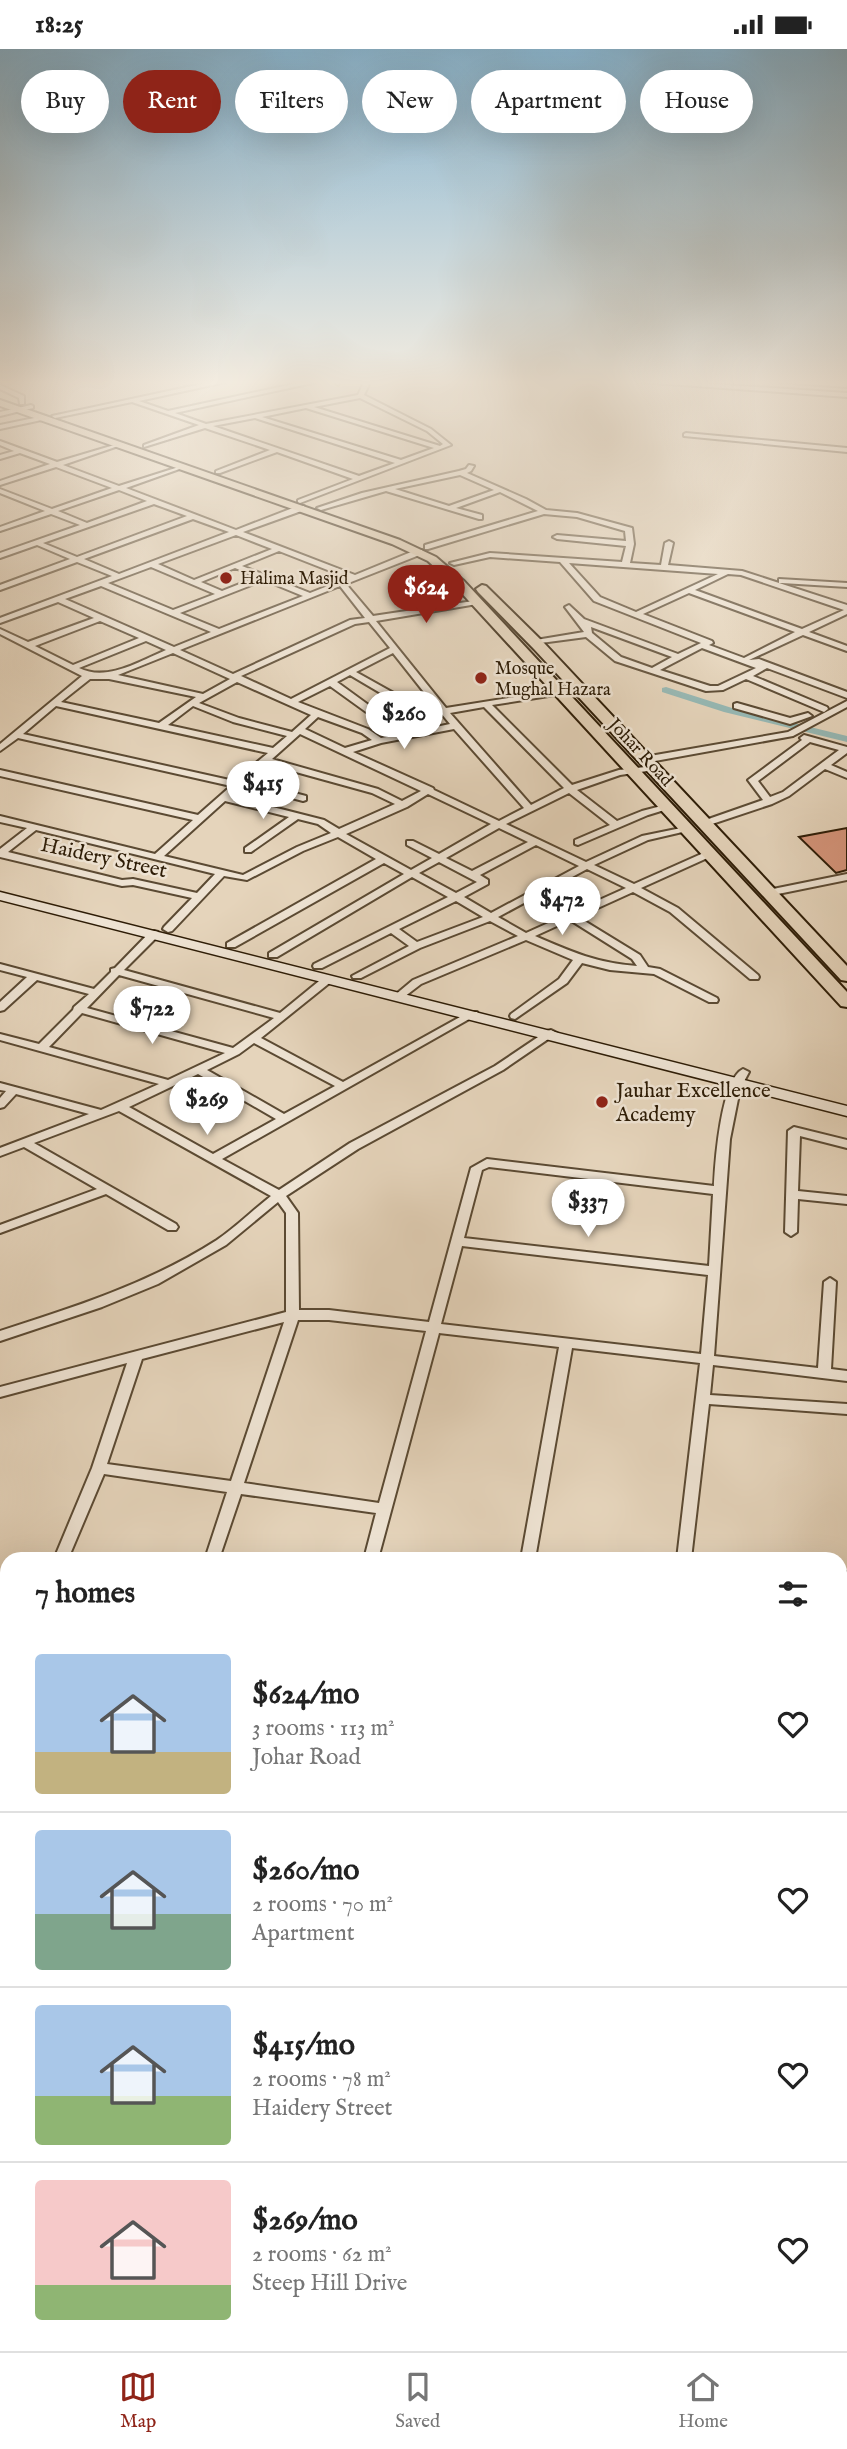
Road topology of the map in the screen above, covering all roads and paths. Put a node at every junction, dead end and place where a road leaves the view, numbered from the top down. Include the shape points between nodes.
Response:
1 (249, 487) edge
2 (258, 487) edge
3 (337, 487) edge
4 (392, 487) edge
5 (493, 487) edge
6 (119, 488) joint
7 (385, 489) junction
8 (499, 490) junction
9 (0, 491) edge
10 (154, 501) junction
11 (300, 504) junction
12 (321, 508) junction
13 (448, 508) junction
14 (51, 512) junction
15 (544, 512) junction
16 (194, 516) junction
17 (479, 517) dead end
18 (86, 526) junction
19 (0, 530) edge
20 (237, 531) junction
21 (557, 537) dead end
22 (37, 543) junction
23 (669, 543) dead end
24 (630, 544) junction
25 (280, 548) junction
26 (423, 549) junction
27 (0, 556) edge
28 (77, 559) junction
29 (561, 559) junction
30 (454, 563) junction
31 (626, 563) junction
32 (150, 564) junction
33 (236, 566) junction
34 (664, 567) junction
35 (727, 572) junction
36 (118, 576) junction
37 (354, 576) junction
38 (264, 577) junction
39 (771, 581) junction
40 (195, 582) junction
41 (341, 582) junction
42 (101, 583) junction
43 (847, 585) edge
44 (0, 588) edge
45 (689, 590) junction
46 (223, 594) junction
47 (309, 595) junction
48 (58, 599) junction
49 (477, 602) junction
50 (569, 607) dead end
51 (847, 610) edge
52 (174, 613) junction
53 (635, 615) junction
54 (100, 618) junction
55 (370, 619) junction
56 (0, 621) edge
57 (581, 621) junction
58 (0, 631) edge
59 (218, 632) junction
60 (802, 632) junction
61 (588, 634) junction
62 (146, 638) junction
63 (536, 642) junction
64 (29, 645) junction
65 (394, 649) junction
66 (847, 649) edge
67 (174, 650) junction
68 (677, 656) junction
69 (748, 658) junction
70 (73, 668) junction
71 (763, 668) junction
72 (652, 671) junction
73 (350, 672) junction
74 (88, 676) junction
75 (109, 676) junction
76 (746, 676) junction
77 (236, 677) junction
78 (331, 682) junction
79 (561, 691) junction
80 (847, 695) edge
81 (202, 697) junction
82 (434, 698) junction
83 (292, 702) junction
84 (54, 703) junction
85 (192, 703) junction
86 (847, 704) edge
87 (487, 705) junction
88 (737, 706) dead end
89 (824, 709) junction
90 (444, 711) junction
91 (317, 714) junction
92 (161, 726) junction
93 (456, 726) junction
94 (296, 732) junction
95 (793, 732) junction
96 (17, 735) junction
97 (405, 736) junction
98 (809, 739) junction
99 (379, 741) junction
100 (0, 748) edge
101 (846, 750) edge
102 (273, 751) junction
103 (345, 751) junction
104 (264, 759) junction
105 (648, 764) junction
106 (824, 765) junction
107 (635, 771) junction
108 (0, 773) edge
109 (847, 775) edge
110 (237, 783) junction
111 (569, 789) junction
112 (430, 790) junction
113 (222, 797) junction
114 (303, 798) dead end
115 (769, 802) junction
116 (404, 804) junction
117 (669, 807) junction
118 (530, 809) junction
119 (296, 817) junction
120 (198, 818) junction
121 (0, 819) edge
122 (499, 824) junction
123 (703, 824) junction
124 (616, 825) junction
125 (34, 827) junction
126 (688, 828) junction
127 (339, 831) junction
128 (535, 842) junction
129 (578, 842) dead end
130 (410, 843) dead end
131 (248, 850) dead end
132 (711, 853) junction
133 (0, 854) edge
134 (157, 857) junction
135 (441, 858) junction
136 (384, 859) junction
137 (588, 866) junction
138 (222, 873) junction
139 (413, 875) junction
140 (472, 875) junction
141 (847, 877) edge
142 (0, 886) edge
143 (632, 887) junction
144 (768, 893) junction
145 (0, 896) edge
146 (199, 897) junction
147 (457, 897) junction
148 (570, 916) junction
149 (491, 917) junction
150 (392, 929) junction
151 (161, 932) junction
152 (527, 936) junction
153 (231, 945) junction
154 (416, 946) junction
155 (273, 955) junction
156 (579, 959) junction
157 (318, 966) junction
158 (0, 967) edge
159 (645, 970) junction
160 (116, 971) junction
161 (35, 976) junction
162 (357, 976) junction
163 (847, 976) edge
164 (754, 977) dead end
165 (328, 979) junction
166 (95, 992) junction
167 (404, 992) junction
168 (713, 1000) dead end
169 (847, 1002) edge
170 (0, 1008) edge
171 (78, 1009) junction
172 (473, 1014) junction
173 (516, 1016) junction
174 (282, 1017) junction
175 (551, 1033) junction
176 (0, 1037) edge
177 (253, 1038) junction
178 (42, 1048) junction
179 (235, 1052) junction
180 (200, 1069) junction
181 (740, 1077) junction
182 (171, 1084) junction
183 (0, 1086) edge
184 (344, 1087) junction
185 (14, 1090) junction
186 (847, 1100) edge
187 (0, 1105) edge
188 (120, 1107) junction
189 (847, 1111) edge
190 (101, 1114) junction
191 (284, 1119) junction
192 (25, 1143) junction
193 (847, 1144) edge
194 (0, 1152) edge
195 (214, 1159) junction
196 (106, 1190) junction
197 (719, 1191) junction
198 (792, 1194) junction
199 (279, 1195) junction
200 (847, 1200) edge
201 (172, 1227) dead end
202 (0, 1229) edge
203 (791, 1232) dead end
204 (458, 1241) junction
205 (715, 1271) junction
206 (830, 1282) dead end
207 (293, 1315) junction
208 (434, 1328) junction
209 (0, 1336) edge
210 (566, 1344) junction
211 (136, 1357) junction
212 (707, 1361) junction
213 (824, 1374) junction
214 (847, 1376) edge
215 (0, 1392) edge
216 (702, 1399) junction
217 (847, 1409) edge
218 (99, 1468) junction
219 (237, 1487) junction
220 (385, 1509) junction
221 (64, 1552) edge
222 (214, 1552) edge
223 (373, 1552) edge
224 (529, 1552) edge
225 (685, 1552) edge

1 - 11 main road, Johar Road
2 - 11 main road, Johar Road
3 - 11 street
4 - 7 street
5 - 8 street
6 - 10 street
6 - 14 street
7 - 12 street
7 - 13 street
8 - 13 street
8 - 15 street
9 - 14 street
10 - 16 street
10 - 18 street
11 - 12 main road, Johar Road
11 - 20 street
11 - 26 main road, Johar Road
12 - 26 main road, Johar Road
13 - 17 street
14 - 18 street
14 - 19 street
15 - 24 street via 582,516 629,530
15 - 26 street
16 - 20 street
16 - 28 street
18 - 22 street
20 - 25 street
20 - 32 street
21 - 24 street
22 - 27 street
22 - 28 street
23 - 34 street
24 - 31 street
25 - 33 street
25 - 37 street
26 - 30 main road, Johar Road
26 - 37 street
26 - 49 main road, Johar Road
28 - 36 street
28 - 44 street
29 - 30 street via 490,555
29 - 31 street
29 - 53 street via 597,599
30 - 63 main road, Johar Road
31 - 34 street
32 - 36 street
32 - 40 street
33 - 38 street
33 - 40 street
34 - 35 street
35 - 39 street
35 - 45 street
36 - 42 street
37 - 41 street
38 - 46 street
38 - 47 street
39 - 43 street
39 - 51 street
40 - 46 street
41 - 47 street
41 - 55 street
42 - 48 street
42 - 52 street
45 - 53 street
45 - 60 street
46 - 52 street
47 - 59 street
48 - 54 street
48 - 56 street
49 - 55 street
49 - 79 main road, Johar Road
50 - 57 street
51 - 60 street
52 - 59 street
53 - 69 street
54 - 62 street
54 - 64 street
55 - 65 street
55 - 77 street via 354,622
57 - 61 street
57 - 68 street
58 - 64 street
59 - 67 street
60 - 66 street
60 - 69 street
61 - 63 street
61 - 72 street via 618,659
62 - 67 street
62 - 70 street
63 - 105 main road, Johar Road
64 - 70 street
65 - 73 street
65 - 82 street
67 - 75 street
67 - 77 street
68 - 71 street via 704,645
68 - 72 street
69 - 80 street
70 - 74 street
71 - 76 street
71 - 89 street via 841,698
72 - 76 street via 709,689
73 - 78 street
73 - 82 street via 397,699
74 - 75 street
74 - 84 street
75 - 81 street
76 - 89 street
77 - 81 street
77 - 83 street
78 - 83 street
78 - 97 street
79 - 87 street
79 - 107 main road, Johar Road
81 - 85 street
82 - 90 street
83 - 91 street
84 - 92 street
84 - 96 street
85 - 92 street
85 - 94 street via 236,720
86 - 95 street
87 - 90 street
87 - 111 street
88 - 89 street via 790,721
90 - 93 street
91 - 94 street
91 - 99 street via 365,731
92 - 102 street
93 - 97 street
93 - 118 street
94 - 102 street
94 - 103 street
95 - 98 street
95 - 105 street
96 - 100 street
96 - 110 street
97 - 99 street
98 - 101 street
98 - 115 street via 753,780
99 - 103 street
101 - 106 street
102 - 104 street
103 - 112 street
104 - 110 street
104 - 116 street
105 - 107 street
105 - 123 main road, Johar Road
106 - 109 street
106 - 115 street
107 - 111 street
107 - 117 main road, Johar Road
108 - 120 street
110 - 113 street
110 - 114 street
111 - 118 street
111 - 124 street
112 - 116 street
112 - 122 street
113 - 119 street
113 - 120 street
115 - 123 street
116 - 127 street
117 - 124 street
117 - 126 main road, Johar Road
118 - 122 street
119 - 127 street
119 - 131 street
120 - 134 street
121 - 125 street
122 - 128 street
122 - 135 street
123 - 144 main road, Johar Road
124 - 129 street
125 - 133 street
125 - 134 street
126 - 132 main road, Johar Road
126 - 137 street via 645,838
127 - 136 street
127 - 138 street via 244,878
128 - 137 street
128 - 140 street
130 - 135 street
132 - 143 street
132 - 169 main road, Johar Road
133 - 146 street, Haidery Street
134 - 138 street
135 - 139 street
135 - 140 street
136 - 139 street
136 - 153 street
137 - 143 street
137 - 149 street
138 - 146 street
139 - 147 street
139 - 155 street
140 - 147 street via 485,882
141 - 144 street
142 - 151 street
143 - 148 street
143 - 164 street via 674,910
144 - 163 main road, Johar Road
145 - 151 street
146 - 151 street
147 - 149 street
147 - 150 street
148 - 152 street
148 - 159 street via 636,957
149 - 152 street
149 - 154 street
150 - 154 street
150 - 157 street
151 - 153 street
151 - 160 street
151 - 165 street
152 - 156 street
152 - 167 street via 417,982
153 - 155 street
154 - 162 street
155 - 157 street
156 - 159 street
156 - 173 street via 563,981
157 - 162 street
158 - 161 street
159 - 168 street via 656,971
160 - 166 street
160 - 174 street
161 - 166 street
161 - 170 street
162 - 167 street
165 - 167 street
165 - 174 street
166 - 171 street
167 - 172 street
167 - 173 street
171 - 178 street
171 - 179 street
172 - 175 street
172 - 184 street
173 - 181 street
174 - 177 street
175 - 181 street
175 - 199 street via 499,1068 354,1146
176 - 178 street
177 - 179 street
177 - 184 street
178 - 182 street
179 - 180 street
180 - 182 street
180 - 191 street
181 - 186 street
181 - 189 street
181 - 197 street via 731,1098
182 - 188 street
183 - 185 street
184 - 191 street
185 - 187 street
185 - 190 street
188 - 190 street
188 - 195 street
190 - 192 street
191 - 195 street
192 - 194 street
192 - 196 street
193 - 198 street via 794,1131
195 - 199 street
196 - 201 street
196 - 202 street
197 - 204 street via 481,1164
197 - 205 street
198 - 200 street
198 - 203 street
199 - 207 street via 292,1213
199 - 209 street via 222,1242 153,1281
204 - 205 street
204 - 208 street
205 - 212 street
206 - 213 street
207 - 208 street
207 - 211 street
207 - 219 street
208 - 210 street
208 - 220 street
210 - 212 street
210 - 224 street
211 - 215 street
211 - 218 street
212 - 213 street
212 - 216 street
213 - 214 street
216 - 217 street
216 - 225 street
218 - 219 street
218 - 221 street
219 - 220 street
219 - 222 street
220 - 223 street

